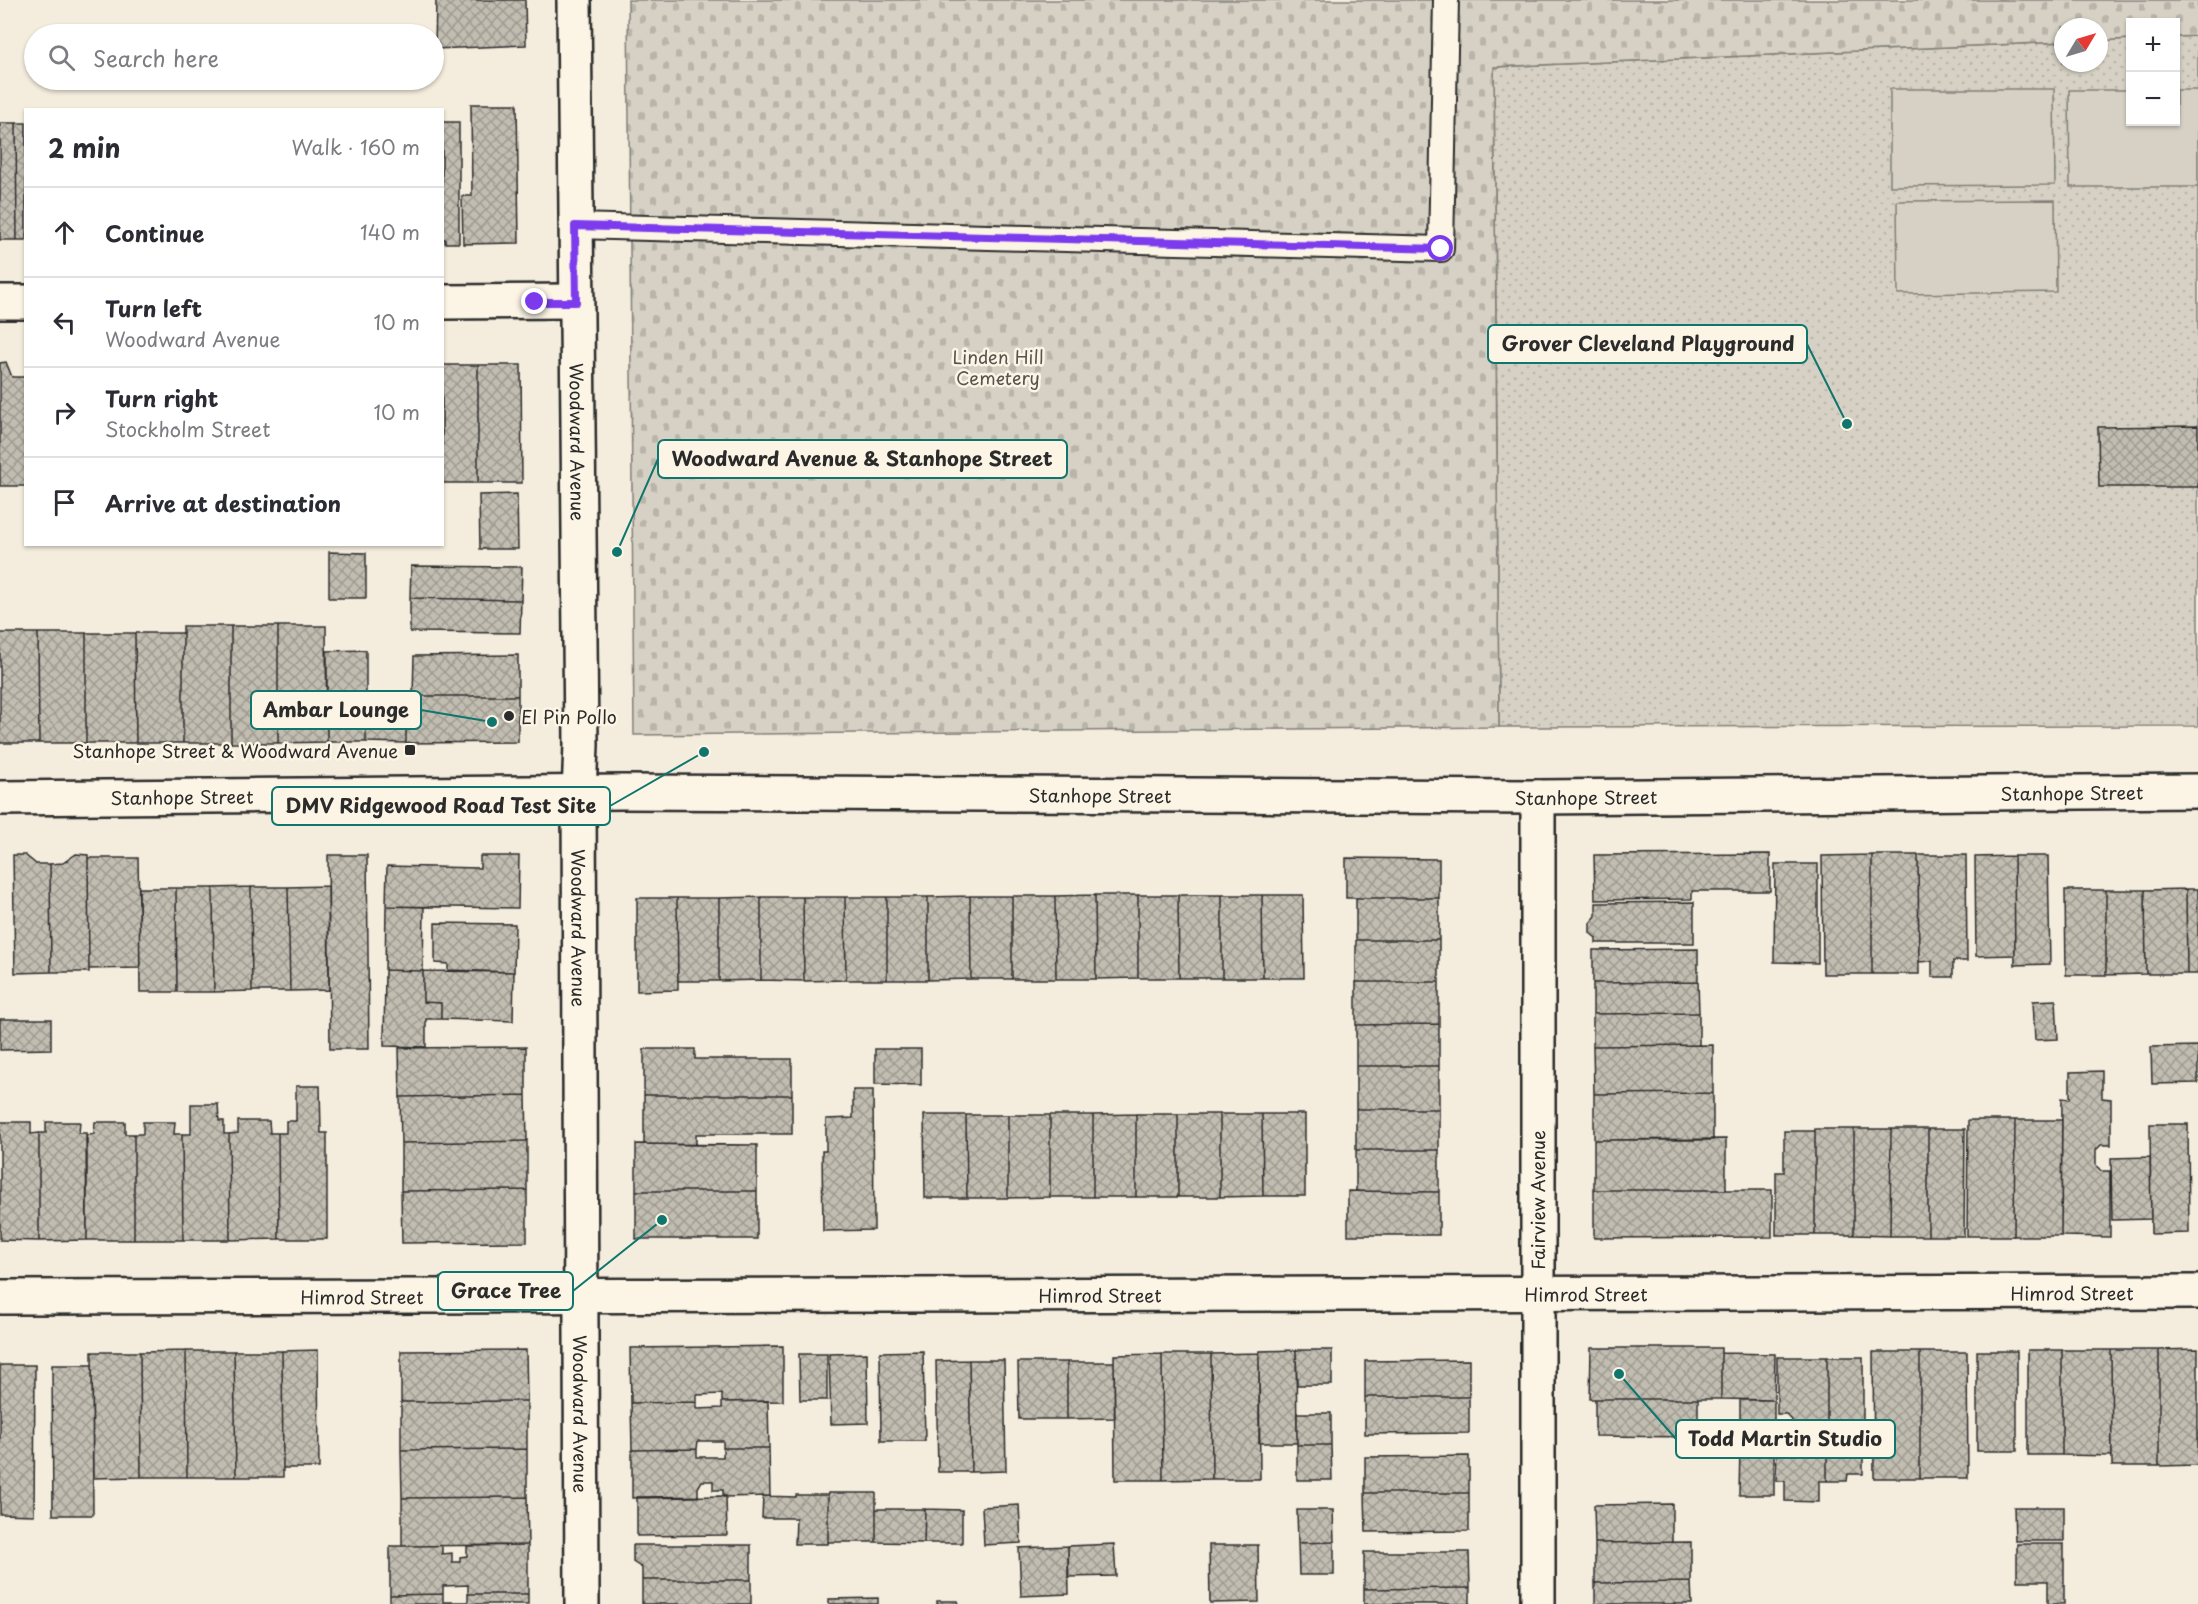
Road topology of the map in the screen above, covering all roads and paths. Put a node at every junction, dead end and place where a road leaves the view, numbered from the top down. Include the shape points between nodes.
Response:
1 (574, 0) edge
2 (1446, 0) edge
3 (575, 226) junction
4 (0, 302) edge
5 (24, 302) edge
6 (444, 302) edge
7 (576, 302) junction
8 (2198, 790) edge
9 (579, 794) junction
10 (1538, 797) junction
11 (0, 798) edge
12 (2198, 1292) edge
13 (1537, 1293) junction
14 (581, 1296) junction
15 (0, 1297) edge
16 (582, 1604) edge
17 (1538, 1604) edge

1 - 3 street, Woodward Avenue
2 - 3 lane via 1441,249
3 - 7 street, Woodward Avenue
4 - 5 street
6 - 7 street
7 - 9 street, Woodward Avenue
8 - 10 street, Stanhope Street
9 - 10 street, Stanhope Street
9 - 11 street, Stanhope Street
9 - 14 street, Woodward Avenue
10 - 13 street, Fairview Avenue
12 - 13 street, Himrod Street
13 - 14 street, Himrod Street
13 - 17 street, Fairview Avenue
14 - 15 street, Himrod Street
14 - 16 street, Woodward Avenue

